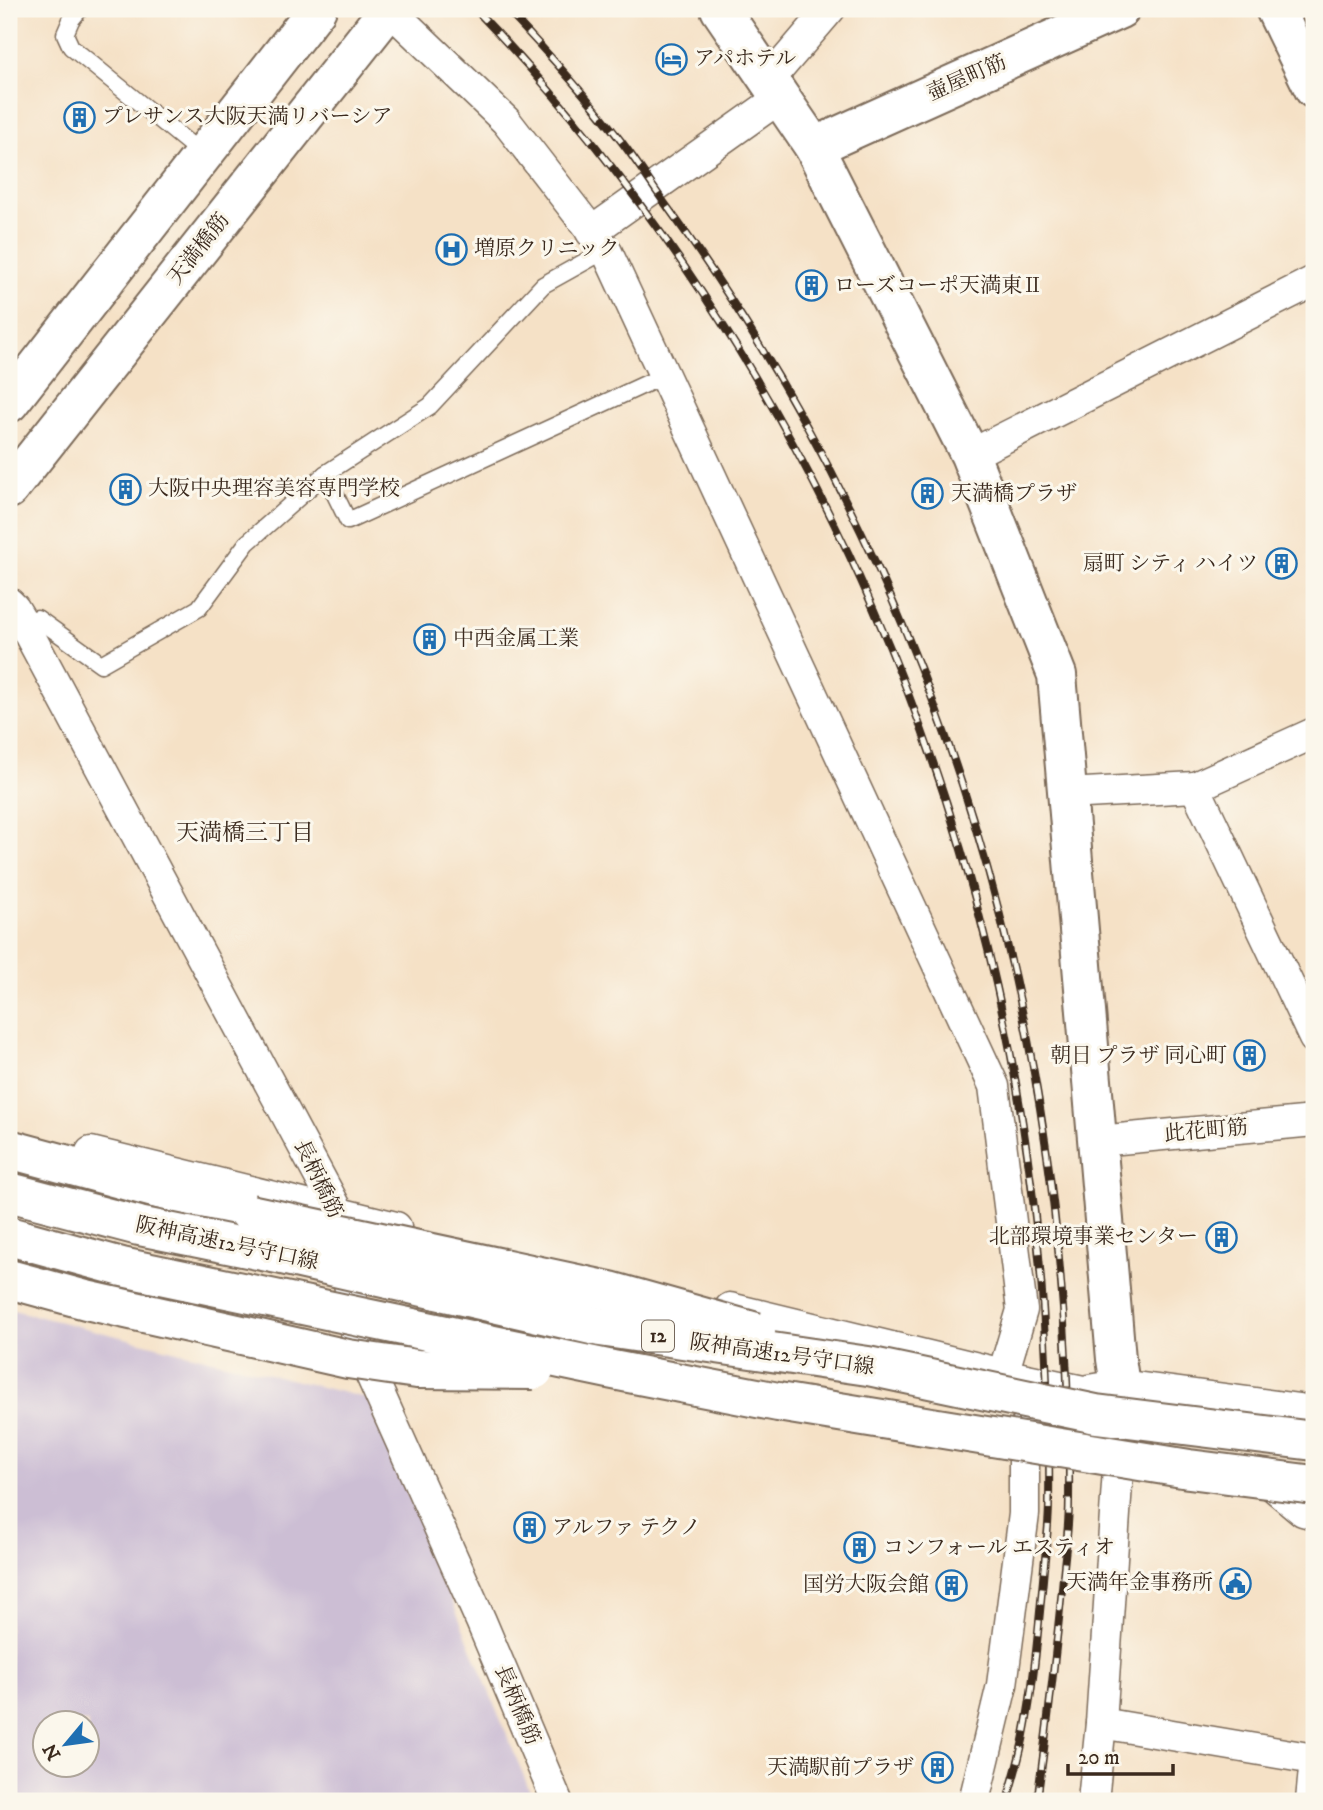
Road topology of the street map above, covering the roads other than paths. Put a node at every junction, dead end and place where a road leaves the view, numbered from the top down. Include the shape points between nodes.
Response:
1 (80, 9) edge
2 (317, 9) edge
3 (389, 9) edge
4 (720, 9) edge
5 (830, 9) edge
6 (1120, 9) edge
7 (1275, 9) edge
8 (776, 88) junction
9 (1314, 89) edge
10 (814, 147) junction
11 (203, 155) junction
12 (598, 241) junction
13 (1314, 281) edge
14 (663, 376) junction
15 (9, 403) edge
16 (970, 455) junction
17 (325, 474) junction
18 (9, 489) edge
19 (16, 613) edge
20 (1314, 733) edge
21 (1195, 787) junction
22 (1067, 794) junction
23 (1314, 1038) edge
24 (1314, 1121) edge
25 (9, 1132) edge
26 (1098, 1140) junction
27 (9, 1149) edge
28 (9, 1192) edge
29 (339, 1213) junction
30 (9, 1236) edge
31 (9, 1263) edge
32 (9, 1279) edge
33 (358, 1346) junction
34 (868, 1366) junction
35 (613, 1370) junction
36 (1003, 1374) junction
37 (1120, 1385) junction
38 (1314, 1410) edge
39 (1024, 1429) junction
40 (1314, 1441) edge
41 (1120, 1445) junction
42 (1247, 1464) junction
43 (1314, 1474) edge
44 (1314, 1485) edge
45 (1314, 1514) edge
46 (1101, 1723) junction
47 (1314, 1759) edge
48 (1314, 1769) edge
49 (557, 1801) edge
50 (974, 1801) edge
51 (1093, 1801) edge
52 (1311, 1801) edge

1 - 11 lane via 65,34 71,47
2 - 11 main road
3 - 12 street via 506,121
3 - 18 main road, 天満橋筋
4 - 8 main road
5 - 8 street
6 - 10 main road, 壷屋町筋
7 - 9 main road
8 - 10 main road
8 - 12 street via 668,175
10 - 16 main road
11 - 15 main road
12 - 14 street
12 - 17 lane via 543,285 430,406
13 - 16 street
14 - 17 lane via 348,521
14 - 36 street via 993,1086 1022,1310
16 - 22 main road via 1057,675
17 - 19 lane via 247,543 198,608 101,664 37,618
19 - 29 street, 長柄橋筋
20 - 21 street
21 - 22 street
21 - 23 street
22 - 26 main road
24 - 26 street, 此花町筋
25 - 29 street
26 - 37 main road
27 - 34 main road, bridge via 250,1214 610,1291
28 - 34 main road, 阪神高速12号守口線 / 12, bridge via 139,1226 600,1328
29 - 33 street, 長柄橋筋
29 - 36 street
30 - 35 main road, 阪神高速12号守口線 / 12, bridge via 122,1267
31 - 33 main road
32 - 35 main road, bridge via 362,1361 417,1369
33 - 39 main road
33 - 49 street, 長柄橋筋
34 - 40 main road, 阪神高速12号守口線 / 12, bridge via 1096,1414
35 - 44 main road, 阪神高速12号守口線 / 12, bridge via 778,1402
36 - 37 street via 1083,1391
37 - 38 street
37 - 41 street
39 - 41 main road
39 - 50 street via 1024,1514 1002,1685
41 - 42 main road
41 - 46 street
42 - 43 main road
42 - 45 street via 1303,1511
46 - 47 street
46 - 51 street
48 - 52 street

